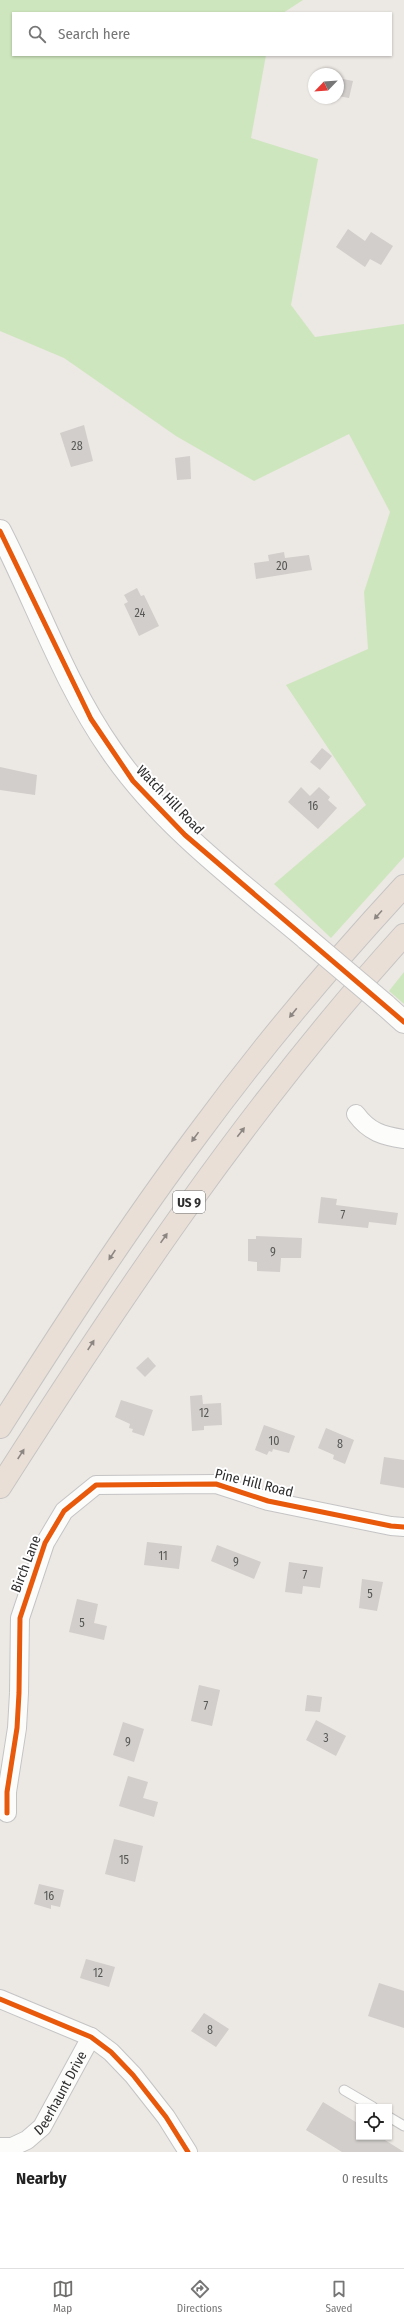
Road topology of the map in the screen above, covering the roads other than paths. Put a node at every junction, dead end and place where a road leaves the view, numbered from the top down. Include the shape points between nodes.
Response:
1 (0, 531) edge
2 (404, 886) edge
3 (404, 935) edge
4 (404, 1022) edge
5 (356, 1114) dead end
6 (404, 1139) edge
7 (0, 1427) edge
8 (96, 1484) joint
9 (0, 1487) edge
10 (404, 1527) edge
11 (7, 1813) dead end
12 (0, 2000) edge
13 (91, 2037) junction
14 (344, 2090) dead end
15 (367, 2104) edge
16 (392, 2119) edge
17 (404, 2126) edge
18 (0, 2147) edge
19 (188, 2152) edge

1 - 4 street, Watch Hill Road, bridge via 91,719 133,781 185,835
2 -> 7 highway, US 9 via 304,999 198,1133 127,1232
9 -> 3 highway, US 9 via 118,1304 225,1153 330,1020
5 - 6 street via 372,1131 383,1136
8 - 10 street, Pine Hill Road via 216,1484 268,1501
8 - 11 street, Birch Lane via 64,1511 45,1543 20,1618 17,1728 7,1792
12 - 13 street, Deerhaunt Drive
13 - 18 street, Deerhaunt Drive via 42,2127 12,2147
13 - 19 street, Deerhaunt Drive via 111,2052 132,2075 166,2117
14 - 15 lane
16 - 17 lane

